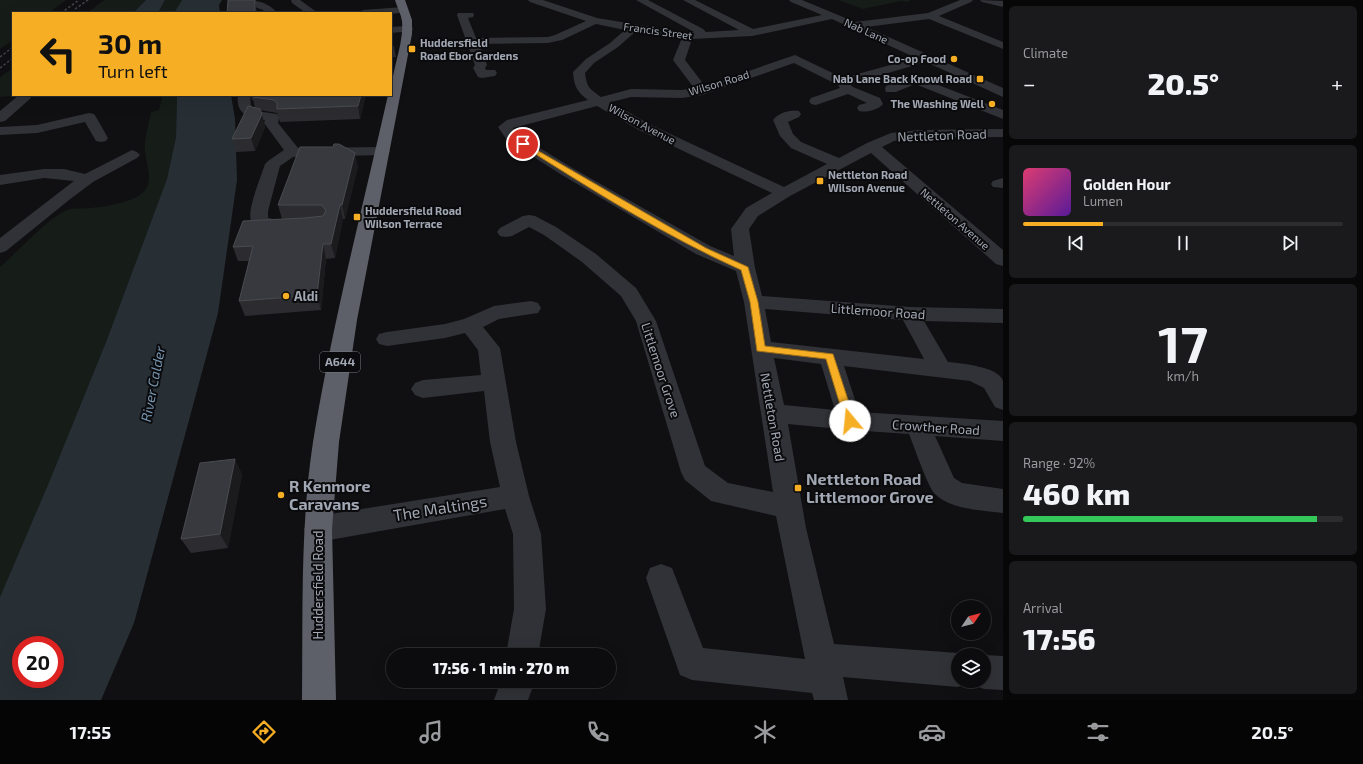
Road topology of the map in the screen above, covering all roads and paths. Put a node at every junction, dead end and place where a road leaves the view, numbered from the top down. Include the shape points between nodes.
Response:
1 (244, 0) edge
2 (641, 0) edge
3 (688, 0) edge
4 (794, 0) edge
5 (968, 0) edge
6 (985, 0) edge
7 (295, 1) edge
8 (1003, 4) edge
9 (529, 5) edge
10 (271, 12) edge
11 (311, 12) edge
12 (392, 15) edge
13 (469, 15) dead end
14 (404, 16) edge
15 (833, 16) junction
16 (930, 16) junction
17 (595, 21) junction
18 (854, 25) junction
19 (633, 28) junction
20 (778, 28) junction
21 (752, 33) junction
22 (791, 34) dead end
23 (688, 36) junction
24 (704, 36) junction
25 (472, 41) junction
26 (1001, 45) edge
27 (757, 57) dead end
28 (928, 58) junction
29 (768, 68) junction
30 (491, 73) dead end
31 (845, 86) junction
32 (891, 89) dead end
33 (702, 91) junction
34 (392, 93) edge
35 (1003, 94) edge
36 (244, 96) edge
37 (392, 96) edge
38 (24, 98) dead end
39 (599, 101) junction
40 (816, 101) dead end
41 (864, 108) dead end
42 (794, 114) dead end
43 (1003, 116) edge
44 (0, 118) edge
45 (0, 131) edge
46 (1003, 133) edge
47 (101, 138) dead end
48 (872, 146) junction
49 (383, 151) junction
50 (290, 154) junction
51 (132, 155) dead end
52 (839, 164) junction
53 (87, 179) junction
54 (0, 180) edge
55 (784, 193) junction
56 (305, 226) edge
57 (506, 232) dead end
58 (0, 247) edge
59 (1003, 260) edge
60 (745, 268) junction
61 (754, 302) junction
62 (531, 308) dead end
63 (910, 314) junction
64 (1003, 316) edge
65 (470, 325) junction
66 (387, 339) dead end
67 (761, 349) junction
68 (830, 356) junction
69 (941, 369) junction
70 (494, 382) junction
71 (423, 389) dead end
72 (1003, 401) edge
73 (774, 413) junction
74 (850, 421) junction
75 (918, 426) junction
76 (1003, 431) edge
77 (515, 496) junction
78 (1003, 501) edge
79 (789, 507) junction
80 (318, 528) junction
81 (661, 578) dead end
82 (523, 648) edge
83 (951, 670) edge
84 (991, 672) edge
85 (1003, 673) edge
86 (826, 679) edge
87 (515, 688) edge
88 (319, 700) edge
89 (511, 700) edge

1 - 10 street via 267,8
2 - 24 street
3 - 21 street
4 - 15 street, Nab Lane
5 - 16 street
6 - 8 street
7 - 11 street
9 - 17 street, Francis Street
12 - 14 street
13 - 25 street via 462,15
14 - 34 highway, Huddersfield Road / A644
15 - 18 street, Nab Lane
15 - 20 street, Francis Street
16 - 18 street
16 - 26 street
17 - 19 street, Francis Street
17 - 25 street via 548,40
18 - 28 street, Nab Lane
19 - 23 street, Francis Street
19 - 39 street, Wilson Avenue via 579,72 580,84 584,91
20 - 21 street, Francis Street
20 - 22 street
21 - 24 street, Francis Street
23 - 24 street, Francis Street
23 - 33 street via 678,60
25 - 30 street via 482,74
27 - 29 street
28 - 31 street
28 - 35 street, Nab Lane
29 - 31 street, Wilson Road via 796,59
29 - 33 street, Wilson Road
31 - 40 street
31 - 41 street, Wilson Road via 875,101 876,104
32 - 43 street via 915,80
33 - 39 street, Wilson Road via 682,94 631,93
36 - 50 street via 243,101 250,113 272,117 271,123 292,150
37 - 49 highway, Huddersfield Road / A644
38 - 44 street
39 - 55 street, Wilson Avenue via 644,127
39 - 60 street, Wilson Road via 505,127 512,137 568,172 703,250
42 - 52 street via 780,120 787,136 796,144
45 - 47 street via 36,129 89,117
46 - 48 street, Nettleton Road via 918,134 891,137
48 - 52 street, Nettleton Road
48 - 59 street, Nettleton Avenue
49 - 50 street
49 - 80 highway, Huddersfield Road / A644 via 347,320 326,442
50 - 56 street via 273,164 259,211 260,220 268,225
51 - 53 street
52 - 55 street, Nettleton Road
53 - 54 street via 54,172
53 - 58 street
55 - 60 street, Nettleton Road via 752,212 740,229
57 - 79 street, Littlemoor Grove via 529,220 589,258 630,292 646,321 694,472 721,493
60 - 61 street, Nettleton Road
61 - 63 street, Littlemoor Road
61 - 67 street, Nettleton Road
62 - 65 street via 494,314
63 - 64 street, Littlemoor Road
63 - 69 street
65 - 66 street
65 - 70 street via 489,348
67 - 68 street
67 - 73 street, Nettleton Road
68 - 69 street
68 - 74 street
69 - 72 street via 974,373 992,382
70 - 71 street
70 - 77 street via 503,442
73 - 74 street, Crowther Road
73 - 79 street, Nettleton Road
74 - 75 street, Crowther Road
75 - 76 street, Crowther Road
75 - 78 street via 944,486 957,494
77 - 80 street, The Maltings
77 - 82 street via 527,534 530,609
79 - 86 street, Nettleton Road
80 - 88 highway, Huddersfield Road / A644
81 - 86 street via 692,663
83 - 86 street
84 - 85 street
87 - 89 street

